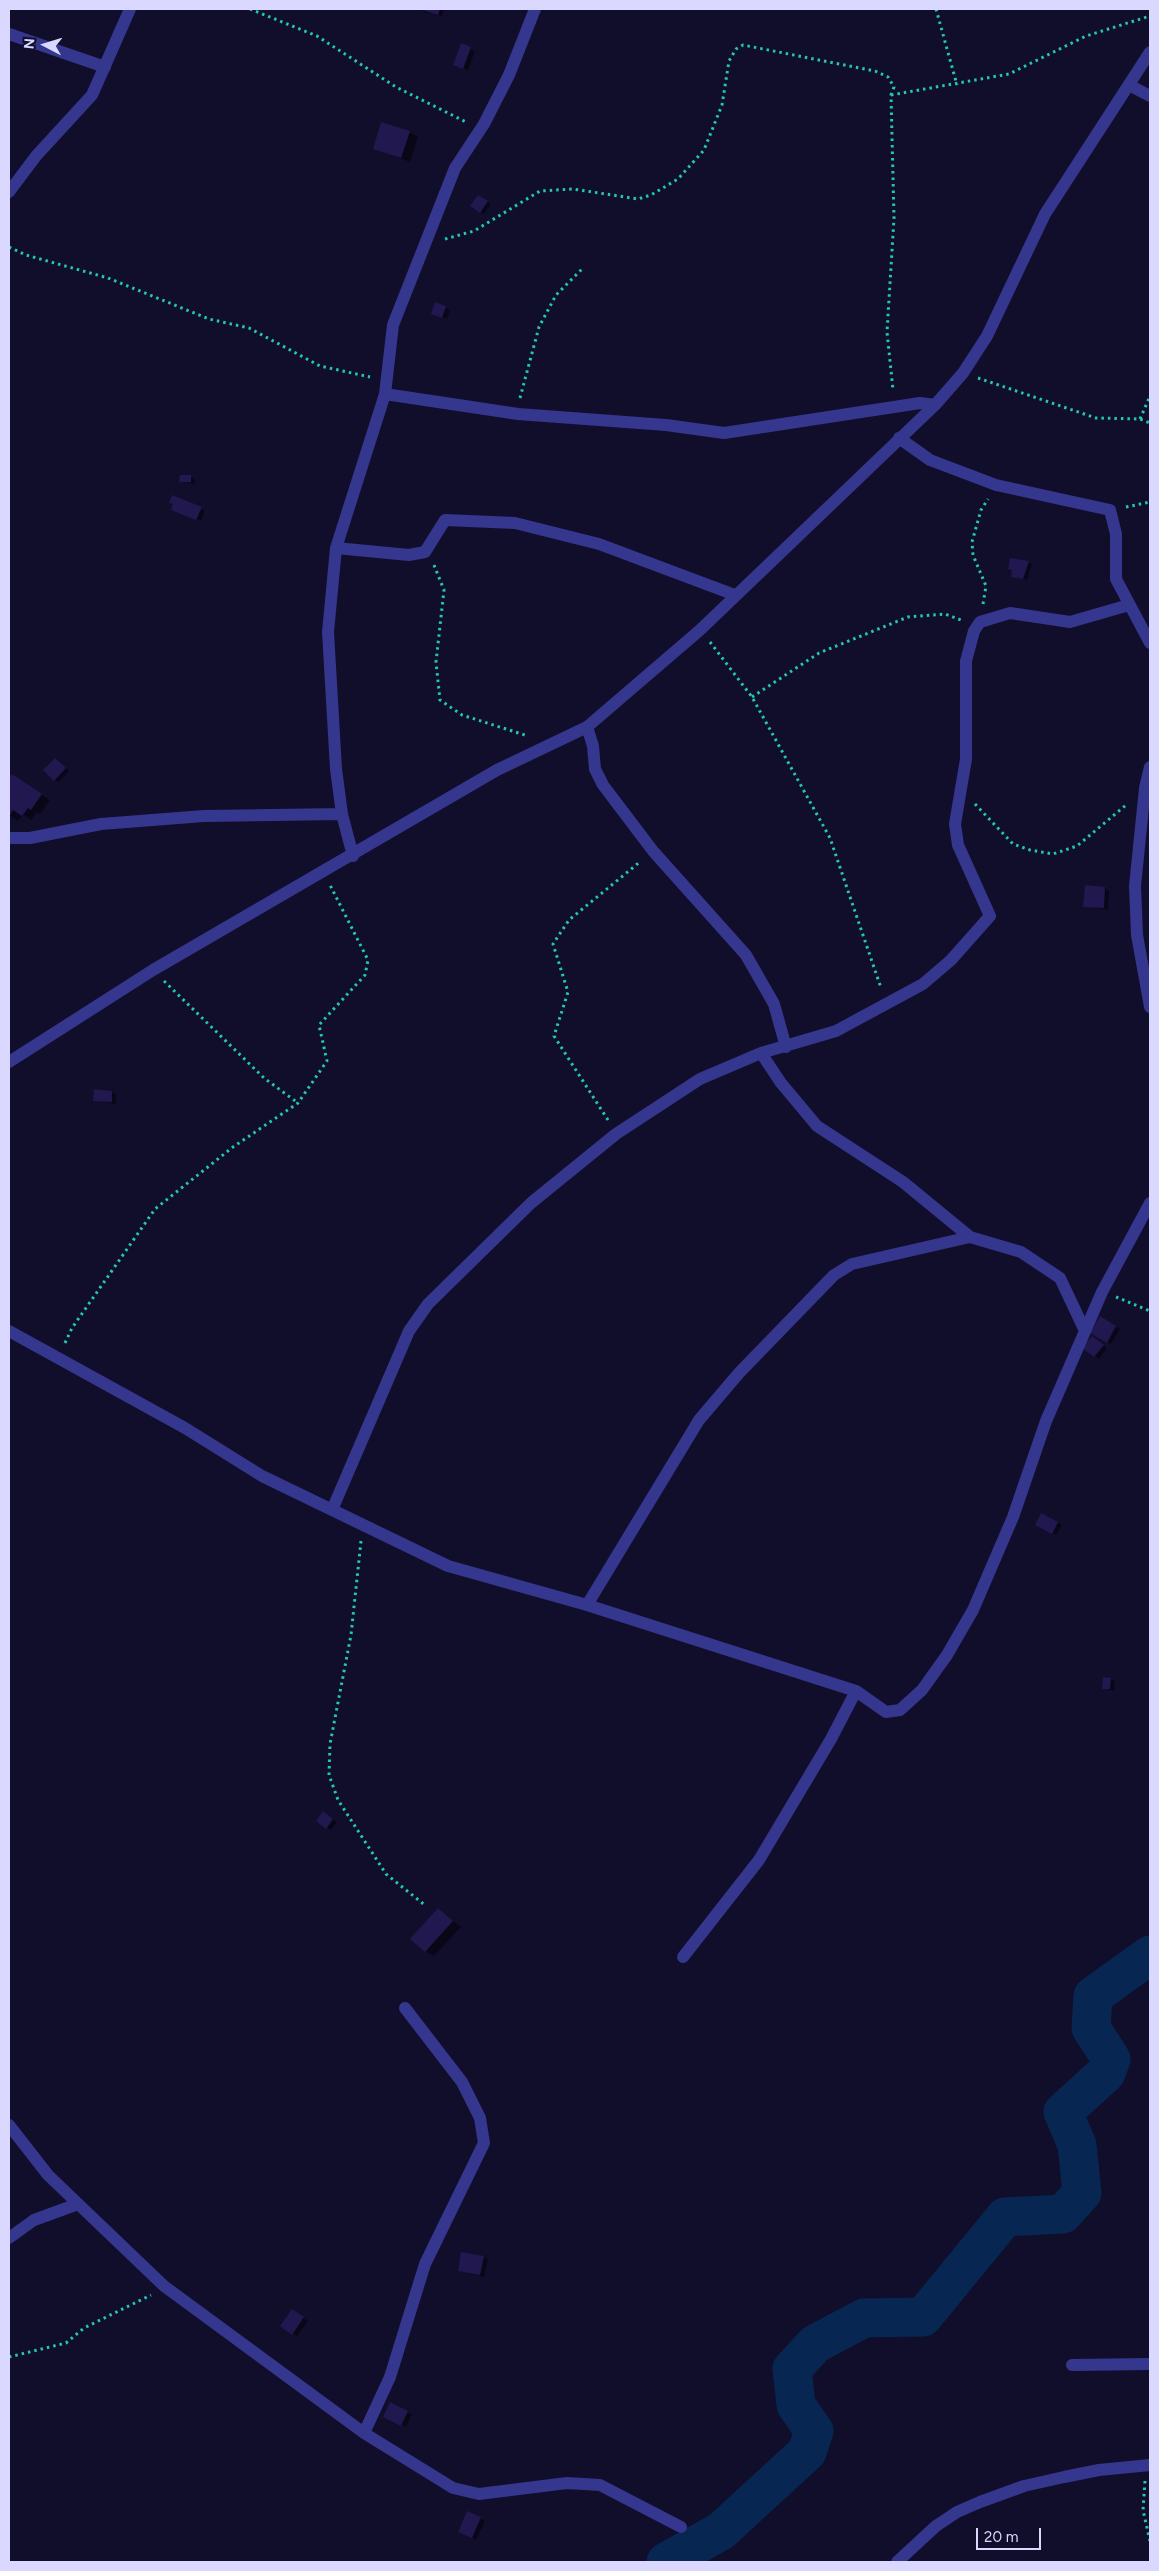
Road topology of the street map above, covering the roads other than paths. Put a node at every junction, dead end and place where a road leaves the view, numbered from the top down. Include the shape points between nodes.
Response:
1 (130, 9) edge
2 (535, 9) edge
3 (9, 34) edge
4 (1150, 52) edge
5 (105, 67) junction
6 (1129, 85) junction
7 (1150, 96) edge
8 (9, 192) edge
9 (385, 394) junction
10 (935, 405) junction
11 (898, 438) junction
12 (336, 548) junction
13 (735, 595) junction
14 (1129, 605) junction
15 (1150, 642) edge
16 (587, 727) junction
17 (1150, 767) edge
18 (342, 814) junction
19 (9, 838) edge
20 (353, 856) junction
21 (1150, 1007) edge
22 (786, 1047) junction
23 (761, 1053) junction
24 (9, 1062) edge
25 (1150, 1203) edge
26 (970, 1237) junction
27 (9, 1331) edge
28 (1085, 1331) junction
29 (332, 1510) junction
30 (587, 1605) junction
31 (856, 1691) junction
32 (683, 1957) dead end
33 (405, 2008) dead end
34 (9, 2124) edge
35 (78, 2204) junction
36 (9, 2238) edge
37 (1150, 2364) edge
38 (1072, 2365) dead end
39 (364, 2433) junction
40 (1148, 2466) edge
41 (682, 2528) dead end
42 (897, 2562) edge

1 - 5 street
2 - 9 street via 509,75 484,124 455,168 424,245 394,325
3 - 5 street
4 - 6 street
5 - 8 street via 92,95 36,156
6 - 7 street
6 - 10 street via 1045,214 987,336 963,374
9 - 10 street via 518,414 666,425 724,433 920,403
9 - 12 street
10 - 11 street
11 - 13 street
11 - 14 street via 930,460 996,485 1110,510 1116,534 1116,579
12 - 13 street via 409,555 425,552 445,520 515,523 599,544
12 - 18 street via 328,632 336,769
13 - 16 street via 700,630
14 - 15 street
14 - 22 street via 1070,622 1010,613 977,627 966,661 966,759 956,824 958,845 990,916 952,960 924,984 836,1031
16 - 20 street via 497,770
16 - 22 street via 595,769 603,785 653,851 746,954 774,1004
17 - 21 street via 1135,886 1136,935
18 - 19 street via 204,816 101,824 30,838
18 - 20 street
20 - 24 street via 153,970
22 - 23 street
23 - 26 street via 780,1083 817,1126 903,1182
23 - 29 street via 700,1078 616,1134 531,1204 428,1304 409,1331
25 - 28 street via 1102,1292
26 - 28 street via 1021,1252 1060,1278
26 - 30 street via 852,1264 834,1275 739,1373 699,1420
27 - 29 street via 185,1428 262,1476
28 - 31 street via 1046,1421 1013,1517 974,1610 947,1655 922,1690 900,1710 886,1712
29 - 30 street via 448,1566
30 - 31 street
31 - 32 street via 759,1860
33 - 39 street via 462,2082 480,2118 484,2143 425,2264 390,2377
34 - 35 street via 48,2175
35 - 36 street via 34,2220
35 - 39 street via 164,2286
37 - 38 street
39 - 41 street via 453,2488 479,2494 567,2483 600,2485
40 - 42 street via 1064,2477 1024,2486 980,2502 936,2526

